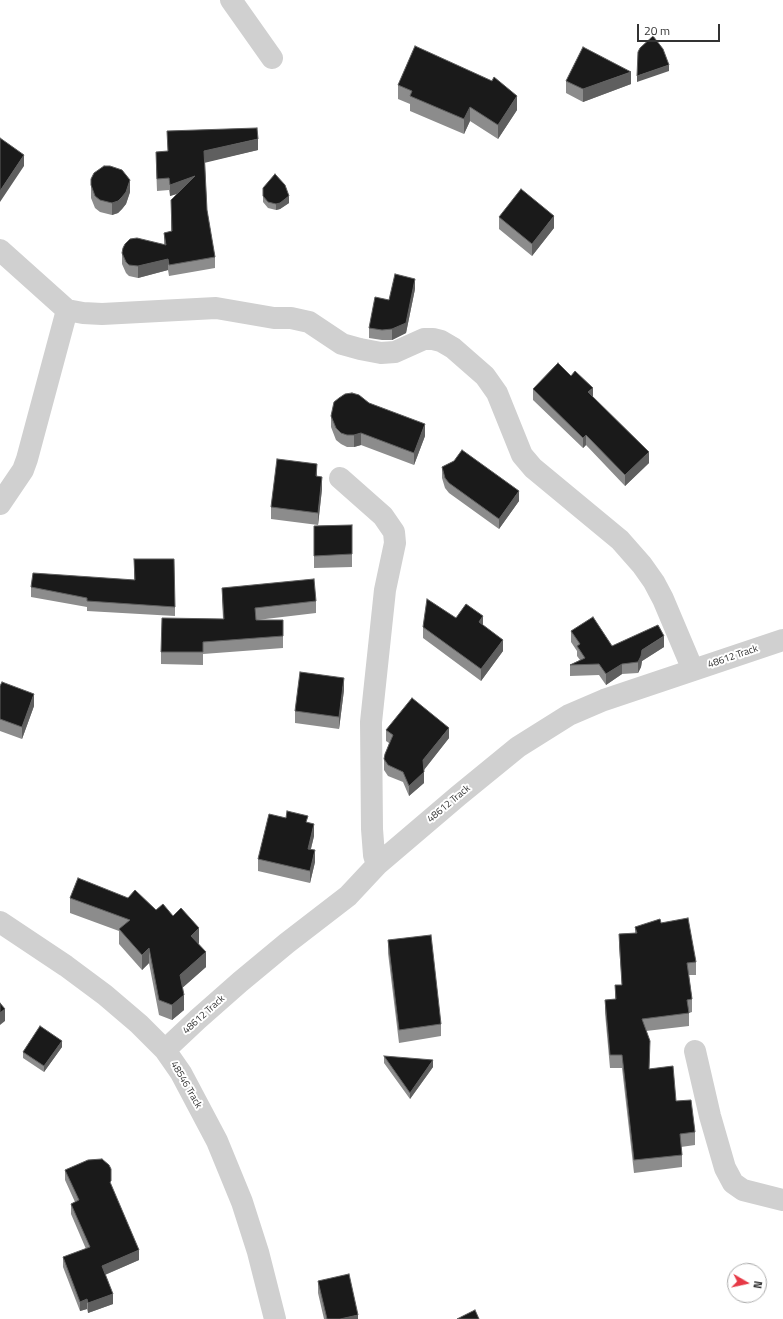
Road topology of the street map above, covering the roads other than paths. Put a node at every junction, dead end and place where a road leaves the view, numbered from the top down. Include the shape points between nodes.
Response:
1 (231, 0) edge
2 (272, 58) dead end
3 (0, 250) edge
4 (67, 310) junction
5 (340, 478) dead end
6 (0, 504) edge
7 (783, 640) edge
8 (693, 670) junction
9 (377, 865) junction
10 (0, 922) edge
11 (165, 1050) junction
12 (696, 1051) dead end
13 (783, 1200) edge
14 (275, 1319) edge

1 - 2 street
3 - 4 street
4 - 6 street via 23,470
4 - 8 street via 102,314 216,308 274,318 291,318 309,322 342,344 381,353 395,352 424,339 441,341 485,376 497,393 522,455 533,468 620,540 646,571 663,598
5 - 9 street via 383,516 394,532 395,543 385,590 372,722 372,829
7 - 8 street, 48612 Track
8 - 9 street, 48612 Track via 604,700 569,715 518,747
9 - 11 street, 48612 Track via 348,896 252,972
10 - 11 street, 48546 Track via 105,995
11 - 14 street, 48546 Track via 181,1073 217,1141 242,1202
12 - 13 street via 710,1116 725,1168 733,1183 743,1190

